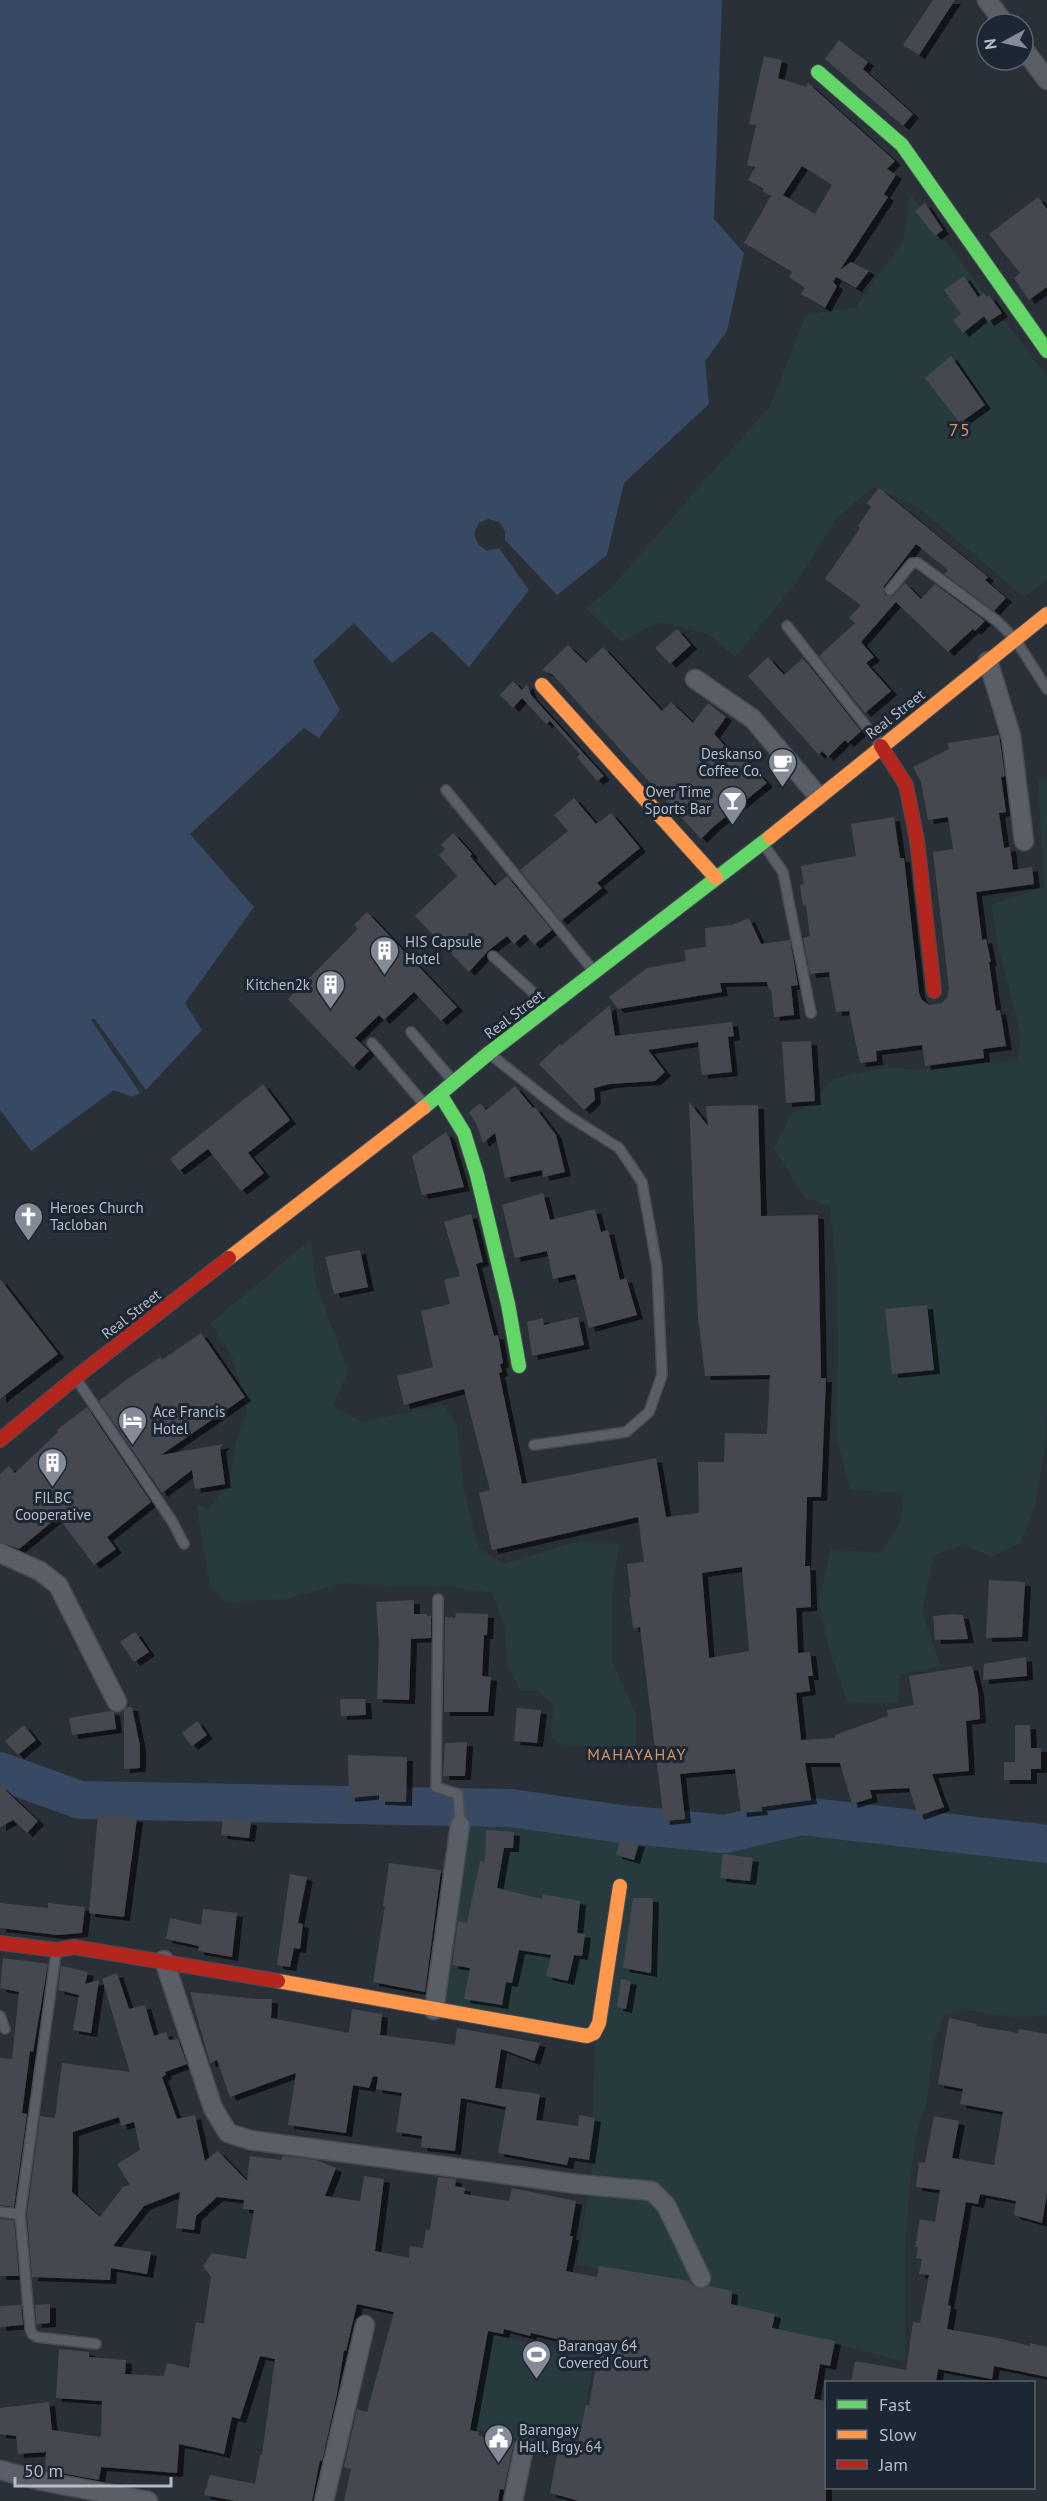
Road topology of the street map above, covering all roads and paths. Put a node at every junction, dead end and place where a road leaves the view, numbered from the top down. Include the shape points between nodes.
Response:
1 (1035, 64) edge
2 (818, 72) dead end
3 (1047, 80) edge
4 (1047, 351) edge
5 (890, 590) dead end
6 (1047, 614) edge
7 (787, 626) dead end
8 (1015, 639) junction
9 (988, 661) junction
10 (695, 679) dead end
11 (542, 685) dead end
12 (1047, 689) edge
13 (882, 746) junction
14 (446, 790) dead end
15 (818, 796) junction
16 (1024, 841) dead end
17 (763, 843) junction
18 (716, 878) junction
19 (493, 956) dead end
20 (595, 974) junction
21 (934, 991) dead end
22 (550, 1008) junction
23 (811, 1013) dead end
24 (411, 1032) dead end
25 (372, 1043) dead end
26 (489, 1053) junction
27 (455, 1083) junction
28 (440, 1094) junction
29 (425, 1106) junction
30 (519, 1366) dead end
31 (75, 1377) junction
32 (0, 1440) edge
33 (534, 1445) dead end
34 (184, 1544) dead end
35 (0, 1553) edge
36 (438, 1599) dead end
37 (117, 1702) dead end
38 (460, 1825) joint
39 (620, 1886) dead end
40 (0, 1943) edge
41 (57, 1950) junction
42 (164, 1960) junction
43 (434, 2010) junction
44 (0, 2016) edge
45 (5, 2029) dead end
46 (0, 2212) edge
47 (20, 2214) junction
48 (701, 2278) dead end
49 (365, 2325) dead end
50 (96, 2344) dead end
51 (524, 2447) dead end
52 (0, 2470) edge
53 (148, 2501) edge
54 (324, 2501) edge
55 (513, 2501) edge

1 - 3 street
2 - 4 street via 902,145
5 - 8 lane via 912,563 918,563 997,621
6 - 8 street, Real Street
7 - 13 lane
8 - 9 street, Real Street
8 - 12 lane
9 - 13 street, Real Street
9 - 16 street via 1011,736
10 - 15 street via 753,719
11 - 18 street
13 - 15 street, Real Street
13 - 21 street via 906,785 917,840
14 - 20 lane
15 - 17 street, Real Street
17 - 18 street, Real Street
17 - 23 lane via 783,872
18 - 20 street, Real Street
19 - 22 lane
20 - 22 street, Real Street
22 - 26 street, Real Street
24 - 27 lane
25 - 29 lane
26 - 27 street, Real Street
26 - 33 lane via 567,1115 619,1148 642,1182 657,1267 662,1375 649,1412 626,1432
27 - 28 street, Real Street
28 - 29 street, Real Street
28 - 30 street via 464,1133 477,1175
29 - 31 street, Real Street
31 - 32 street, Real Street
31 - 34 lane
35 - 37 street via 40,1571 58,1585
36 - 38 lane via 436,1786 458,1794
38 - 43 street
39 - 43 street via 599,2023 594,2033 587,2036
40 - 41 street
41 - 42 street via 74,1947
41 - 47 lane
42 - 43 street
42 - 48 street via 213,2108 228,2133 262,2141 652,2191 666,2205
44 - 45 lane
46 - 47 lane
47 - 50 lane via 32,2334
49 - 54 street
51 - 55 street
52 - 53 street

